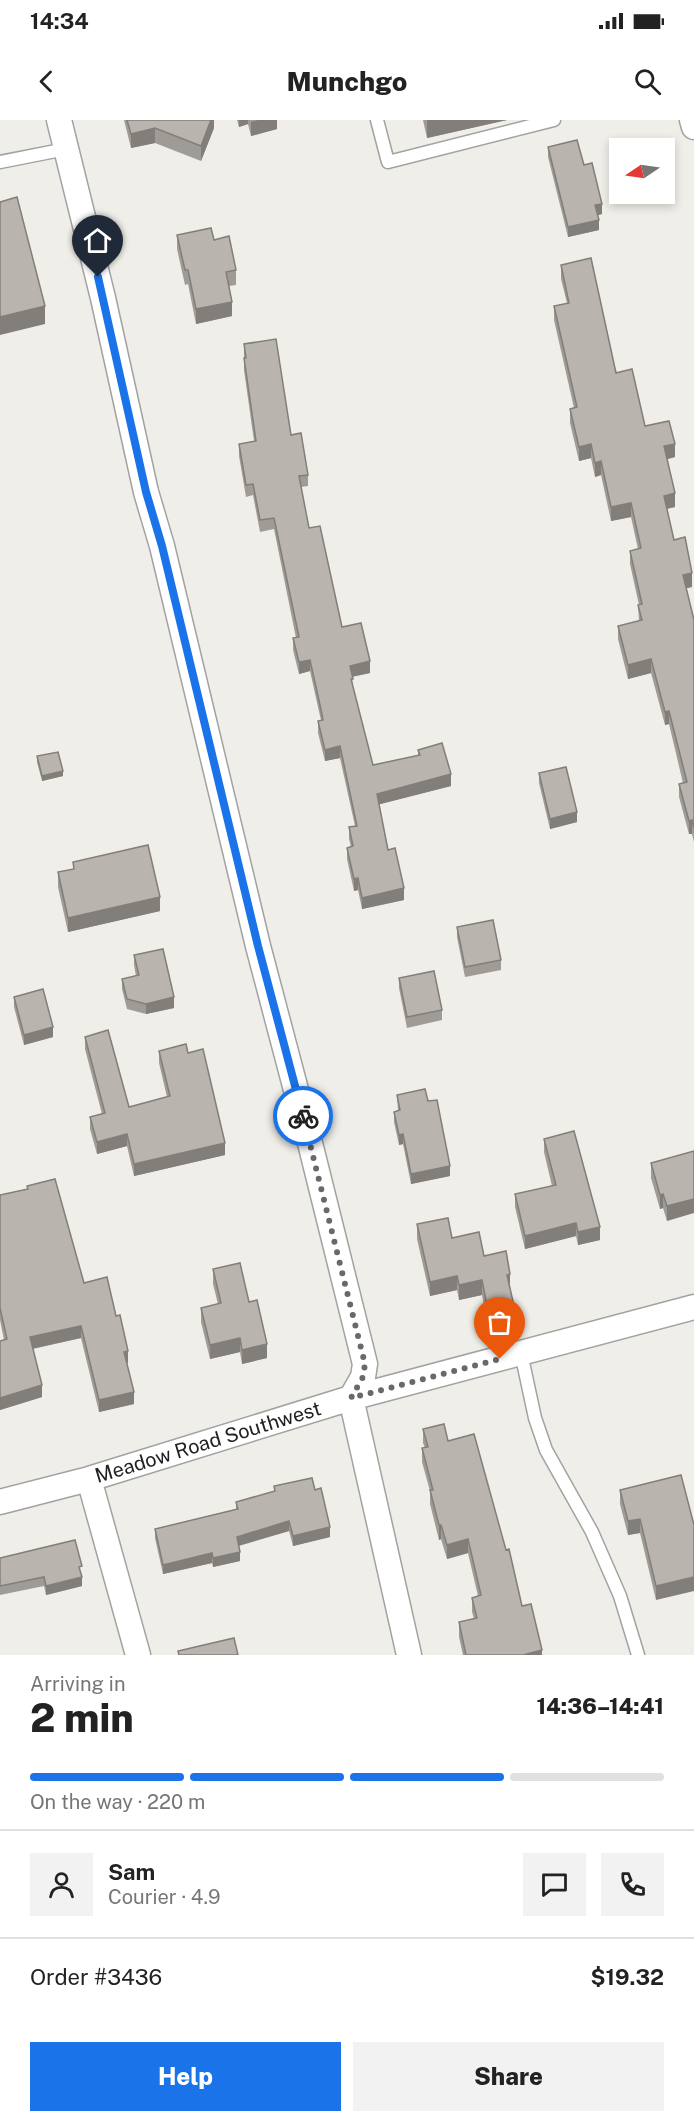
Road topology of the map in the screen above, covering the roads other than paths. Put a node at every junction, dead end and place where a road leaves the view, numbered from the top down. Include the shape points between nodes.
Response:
1 (59, 120) edge
2 (377, 120) edge
3 (554, 120) edge
4 (692, 120) edge
5 (694, 127) edge
6 (66, 149) junction
7 (0, 162) edge
8 (694, 1307) edge
9 (521, 1353) junction
10 (351, 1398) junction
11 (89, 1479) junction
12 (0, 1502) edge
13 (138, 1655) edge
14 (409, 1655) edge
15 (638, 1655) edge

1 - 6 street
2 - 3 lane via 388,162
4 - 5 street
6 - 7 lane
6 - 10 street via 146,492 365,1364 363,1377
8 - 9 street, Meadow Road Southwest
9 - 10 street, Meadow Road Southwest
9 - 15 lane via 546,1450 592,1532 620,1596
10 - 11 street, Meadow Road Southwest
10 - 14 street
11 - 12 street, Meadow Road Southwest
11 - 13 street

